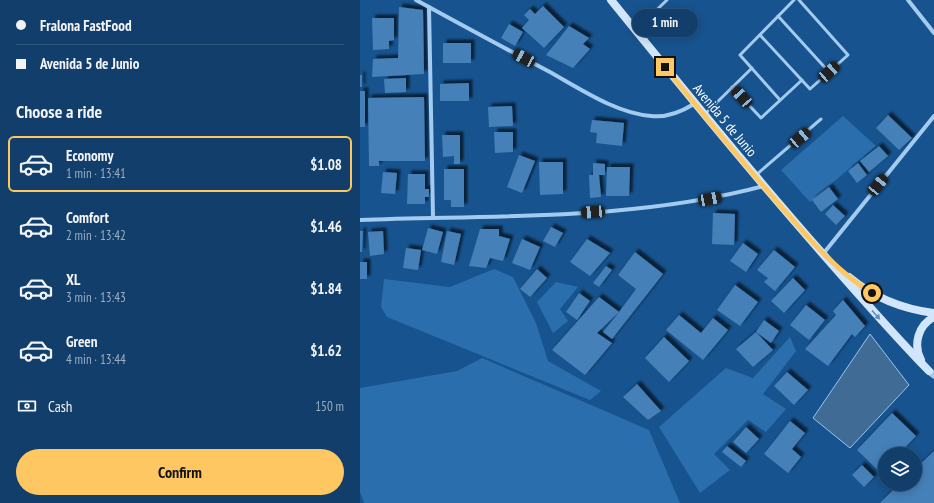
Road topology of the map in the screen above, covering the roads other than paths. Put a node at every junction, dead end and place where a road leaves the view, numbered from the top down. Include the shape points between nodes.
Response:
1 (416, 0) edge
2 (611, 0) edge
3 (667, 0) edge
4 (794, 0) edge
5 (799, 0) edge
6 (908, 0) edge
7 (429, 8) junction
8 (778, 16) junction
9 (636, 31) junction
10 (934, 33) edge
11 (760, 35) junction
12 (752, 68) junction
13 (829, 72) junction
14 (802, 80) junction
15 (732, 87) junction
16 (780, 100) junction
17 (694, 104) junction
18 (703, 115) junction
19 (934, 116) edge
20 (821, 119) dead end
21 (755, 176) junction
22 (764, 186) junction
23 (433, 217) junction
24 (360, 220) edge
25 (823, 254) junction
26 (934, 313) edge
27 (934, 317) edge
28 (930, 371) edge

1 - 7 street
2 - 9 main road, Avenida 5 de Junio
3 - 9 lane
4 - 8 lane
5 - 13 lane via 848,55
6 - 10 street
7 - 17 street via 591,94 630,111 651,116 666,116
7 - 23 street
8 - 11 lane
8 - 13 lane
9 - 17 main road, Avenida 5 de Junio
11 - 12 lane via 740,54
11 - 14 lane
12 - 15 lane
12 - 16 lane
13 - 14 lane via 810,89
14 - 16 lane
15 - 16 lane via 761,118
15 - 18 lane
17 - 18 main road, Avenida 5 de Junio
18 - 21 main road, Avenida 5 de Junio
19 - 25 street
20 - 21 lane
21 - 22 main road, Avenida 5 de Junio
22 - 23 street via 696,201 606,211 493,217
22 - 25 main road, Avenida 5 de Junio
23 - 24 street
25 - 26 main road via 872,293 909,309
25 -> 28 main road
27 - 28 main road via 925,324 918,337 917,352

